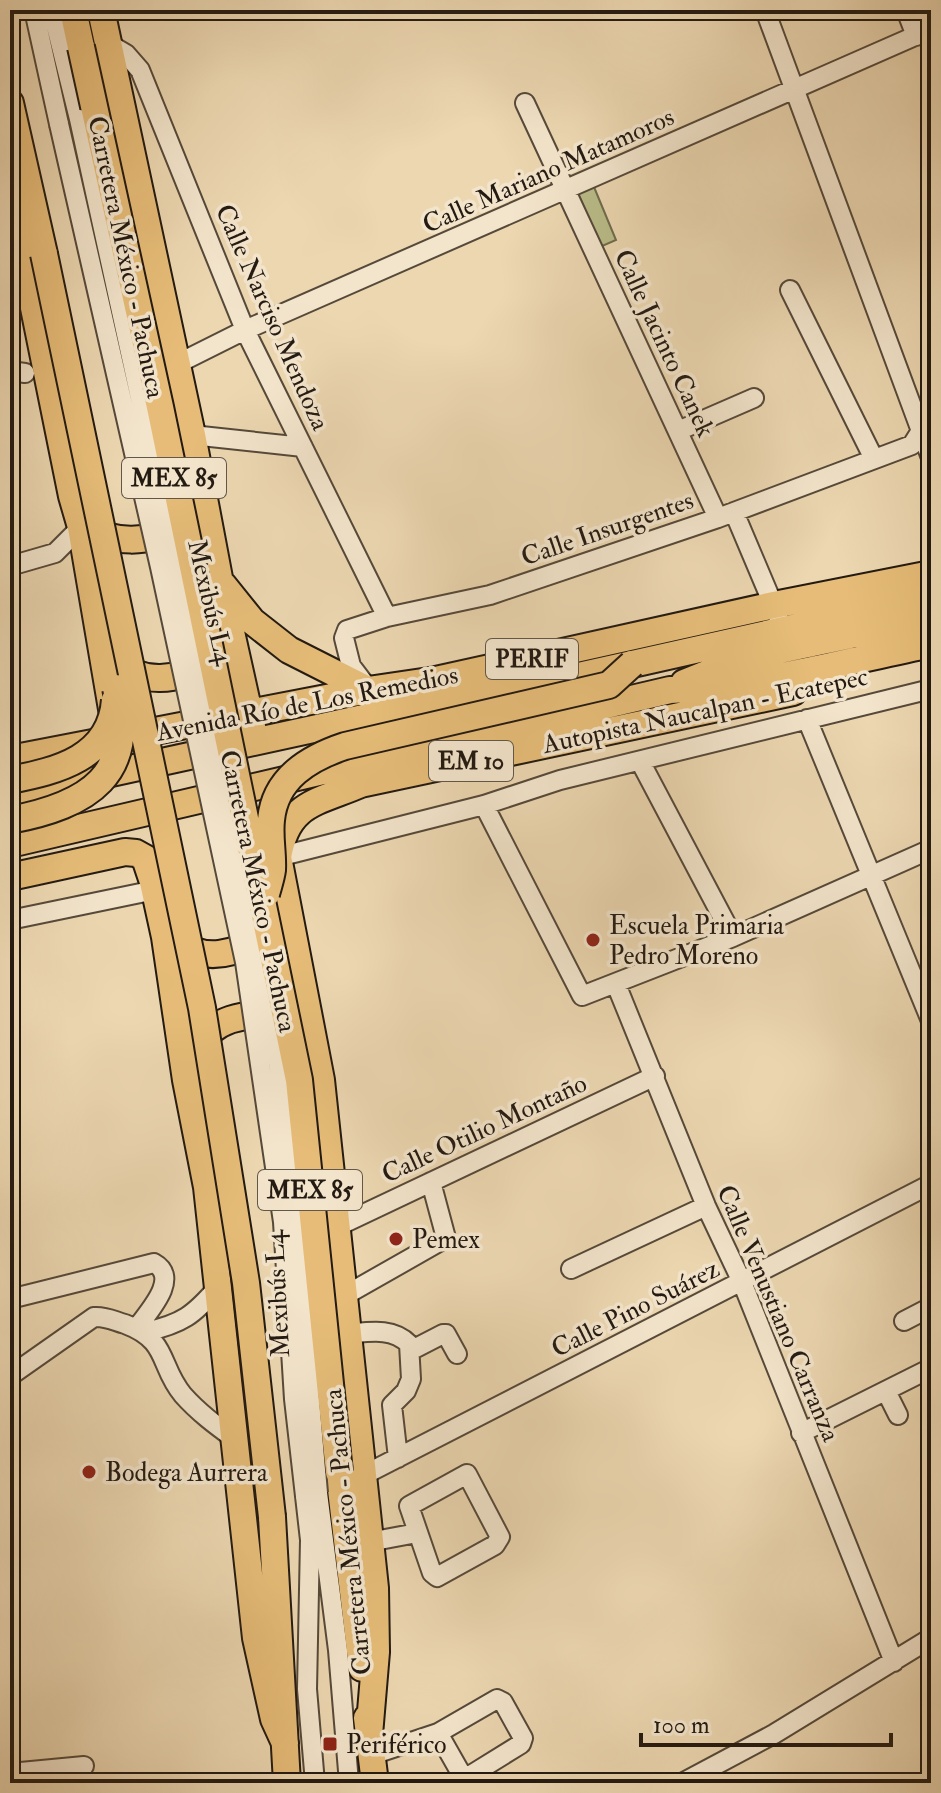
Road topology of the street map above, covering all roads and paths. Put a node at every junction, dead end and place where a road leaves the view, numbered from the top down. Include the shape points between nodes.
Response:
1 (34, 10) edge
2 (52, 10) edge
3 (73, 10) edge
4 (765, 10) edge
5 (906, 10) edge
6 (107, 11) edge
7 (923, 32) edge
8 (109, 44) junction
9 (795, 88) junction
10 (10, 103) edge
11 (525, 103) dead end
12 (10, 189) edge
13 (565, 192) junction
14 (16, 235) edge
15 (27, 266) edge
16 (790, 290) dead end
17 (245, 330) junction
18 (187, 359) dead end
19 (754, 398) dead end
20 (927, 425) edge
21 (678, 431) junction
22 (192, 435) junction
23 (303, 447) junction
24 (931, 458) edge
25 (874, 459) junction
26 (202, 489) junction
27 (726, 515) junction
28 (81, 527) junction
29 (10, 566) edge
30 (931, 574) edge
31 (219, 578) junction
32 (115, 595) junction
33 (931, 597) edge
34 (774, 605) junction
35 (227, 614) junction
36 (387, 617) junction
37 (931, 618) edge
38 (784, 630) junction
39 (931, 644) edge
40 (102, 648) junction
41 (931, 661) edge
42 (632, 664) junction
43 (115, 680) junction
44 (931, 689) edge
45 (368, 690) junction
46 (670, 690) junction
47 (249, 713) junction
48 (807, 719) junction
49 (116, 739) junction
50 (255, 743) junction
51 (10, 759) edge
52 (640, 761) junction
53 (122, 770) junction
54 (10, 780) edge
55 (361, 784) junction
56 (10, 795) edge
57 (484, 805) junction
58 (10, 820) edge
59 (10, 844) edge
60 (931, 849) edge
61 (278, 857) junction
62 (10, 858) edge
63 (873, 876) junction
64 (10, 877) edge
65 (155, 890) junction
66 (275, 909) junction
67 (10, 920) edge
68 (165, 937) junction
69 (733, 937) junction
70 (616, 984) junction
71 (931, 1021) edge
72 (315, 1054) junction
73 (655, 1076) junction
74 (186, 1080) junction
75 (431, 1182) junction
76 (931, 1184) edge
77 (706, 1206) junction
78 (336, 1227) junction
79 (571, 1269) dead end
80 (742, 1282) junction
81 (218, 1287) junction
82 (344, 1296) junction
83 (10, 1299) edge
84 (931, 1307) edge
85 (904, 1321) dead end
86 (141, 1330) junction
87 (347, 1334) junction
88 (410, 1351) junction
89 (457, 1354) dead end
90 (931, 1368) edge
91 (10, 1376) edge
92 (886, 1391) junction
93 (898, 1415) dead end
94 (801, 1433) junction
95 (236, 1440) junction
96 (398, 1458) junction
97 (362, 1476) junction
98 (312, 1494) junction
99 (417, 1533) junction
100 (369, 1542) junction
101 (931, 1638) edge
102 (894, 1662) junction
103 (438, 1733) junction
104 (285, 1743) junction
105 (371, 1745) junction
106 (84, 1766) dead end
107 (10, 1773) edge
108 (287, 1783) edge
109 (315, 1783) edge
110 (349, 1783) edge
111 (375, 1783) edge
112 (682, 1783) edge

1 - 98 street, Mexibús L4, bridge via 245,962 283,1222 294,1399
2 - 98 street, Mexibús L4, bridge via 211,723 278,1063 299,1211
3 - 66 highway, Carretera México - Pachuca / MEX 85, bridge
4 - 9 street
5 - 7 street
6 - 8 highway
7 - 9 street, Calle Mariano Matamoros
8 - 17 street, Calle Narciso Mendoza via 140,70
8 - 22 highway
9 - 13 street, Calle Mariano Matamoros
9 - 20 street
10 - 15 highway, MEX 85
11 - 13 street, Calle Jacinto Canek
12 - 14 highway
13 - 17 street, Calle Mariano Matamoros
13 - 21 street, Calle Jacinto Canek
14 - 15 highway
15 - 28 highway
15 - 32 highway, MEX 85, bridge
16 - 25 street
17 - 18 street, Calle Mariano Matamoros
17 - 23 street, Calle Narciso Mendoza
19 - 21 street
20 - 24 street
20 - 25 street, Calle Insurgentes via 912,445
21 - 27 street, Calle Jacinto Canek
22 - 23 street
22 - 26 highway
23 - 36 street, Calle Narciso Mendoza
25 - 27 street, Calle Insurgentes
26 - 28 highway via 181,521 150,538 125,540
26 - 31 highway
27 - 34 street, Calle Jacinto Canek
27 - 36 street, Calle Insurgentes via 490,595
28 - 29 street via 55,553
28 - 40 highway
30 - 34 highway, Avenida Río de Los Remedios / PERIF
31 - 35 highway
31 - 45 highway via 252,621 289,650
32 - 43 highway via 110,642
32 - 104 highway, MEX 85, bridge via 202,1008 246,1283 272,1517
33 - 38 highway, Avenida Río de Los Remedios / PERIF
34 - 38 street, Calle Jacinto Canek
34 - 45 highway, Avenida Río de Los Remedios / PERIF via 436,680
35 - 40 highway via 215,650 198,667 176,677 139,675
35 - 47 highway
36 - 45 street, Calle Insurgentes via 347,630 344,638 351,666
37 - 46 highway, Autopista Naucalpan - Ecatepec / EM 10 via 751,656
38 - 42 highway, Avenida Río de Los Remedios / PERIF
39 - 46 highway, Autopista Naucalpan - Ecatepec / EM 10 via 779,679
40 - 49 highway
41 - 55 highway, Autopista Naucalpan - Ecatepec / EM 10
42 - 50 highway, Avenida Río de Los Remedios / PERIF
42 - 66 highway, bridge via 609,685 345,746 294,771 271,820
43 - 54 highway, bridge via 112,715 92,749 73,764
43 - 58 highway, bridge via 123,731 108,773 73,802
44 - 48 street
45 - 47 highway, Avenida Río de Los Remedios / PERIF
46 - 59 highway, Autopista Naucalpan - Ecatepec / EM 10
47 - 49 highway, Avenida Río de Los Remedios / PERIF
47 - 50 highway
48 - 52 street
48 - 63 street
49 - 51 highway, Avenida Río de Los Remedios / PERIF
49 - 53 highway
50 - 53 highway, Avenida Río de Los Remedios / PERIF
52 - 57 street
52 - 69 street
53 - 56 highway, Avenida Río de Los Remedios / PERIF
55 - 61 highway via 303,808 288,823
55 - 62 highway, Autopista Naucalpan - Ecatepec / EM 10
57 - 61 street
57 - 70 street via 582,996
60 - 63 street
61 - 66 highway
63 - 69 street
63 - 71 street
64 - 65 highway via 136,853 145,858
65 - 67 street
65 - 68 highway
66 - 68 highway via 263,935 229,954 203,954
66 - 72 highway
66 - 105 highway, Carretera México - Pachuca / MEX 85, bridge via 299,1080
68 - 74 highway
69 - 70 street
70 - 73 street, Calle Venustiano Carranza
72 - 74 highway via 299,1033 277,1019 239,1017 206,1035 192,1056
72 - 78 highway
73 - 75 street, Calle Otilio Montaño
73 - 77 street, Calle Venustiano Carranza
74 - 81 highway via 207,1187
75 - 78 street, Calle Otilio Montaño
75 - 82 street via 446,1238
76 - 80 street, Calle Pino Suárez
77 - 79 street
77 - 80 street, Calle Venustiano Carranza
78 - 82 highway
80 - 94 street, Calle Venustiano Carranza
80 - 96 street, Calle Pino Suárez
81 - 86 street via 195,1313 172,1326
81 - 95 highway
82 - 87 highway
83 - 86 street via 154,1263 165,1276 164,1288
84 - 85 street
86 - 91 street via 94,1317
86 - 95 street via 163,1355 180,1391 202,1416
87 - 88 street via 383,1331 407,1341
87 - 97 highway
88 - 89 street via 443,1334
88 - 96 street via 411,1379 392,1405
90 - 92 street
92 - 93 street
92 - 94 street
94 - 102 street, Calle Venustiano Carranza
95 - 104 highway via 258,1652
96 - 97 street, Calle Pino Suárez
97 - 100 highway
98 - 109 street, Mexibús L4 via 307,1689
98 - 110 street, Mexibús L4 via 338,1650
99 - 99 street via 410,1504 467,1474 500,1537 495,1545 437,1577
99 - 100 street
100 - 105 highway via 376,1636
101 - 102 street
102 - 112 street
103 - 103 street via 497,1699 523,1738 466,1778
103 - 105 street
104 - 108 highway, MEX 85
105 - 111 highway, Carretera México - Pachuca / MEX 85
106 - 107 street

